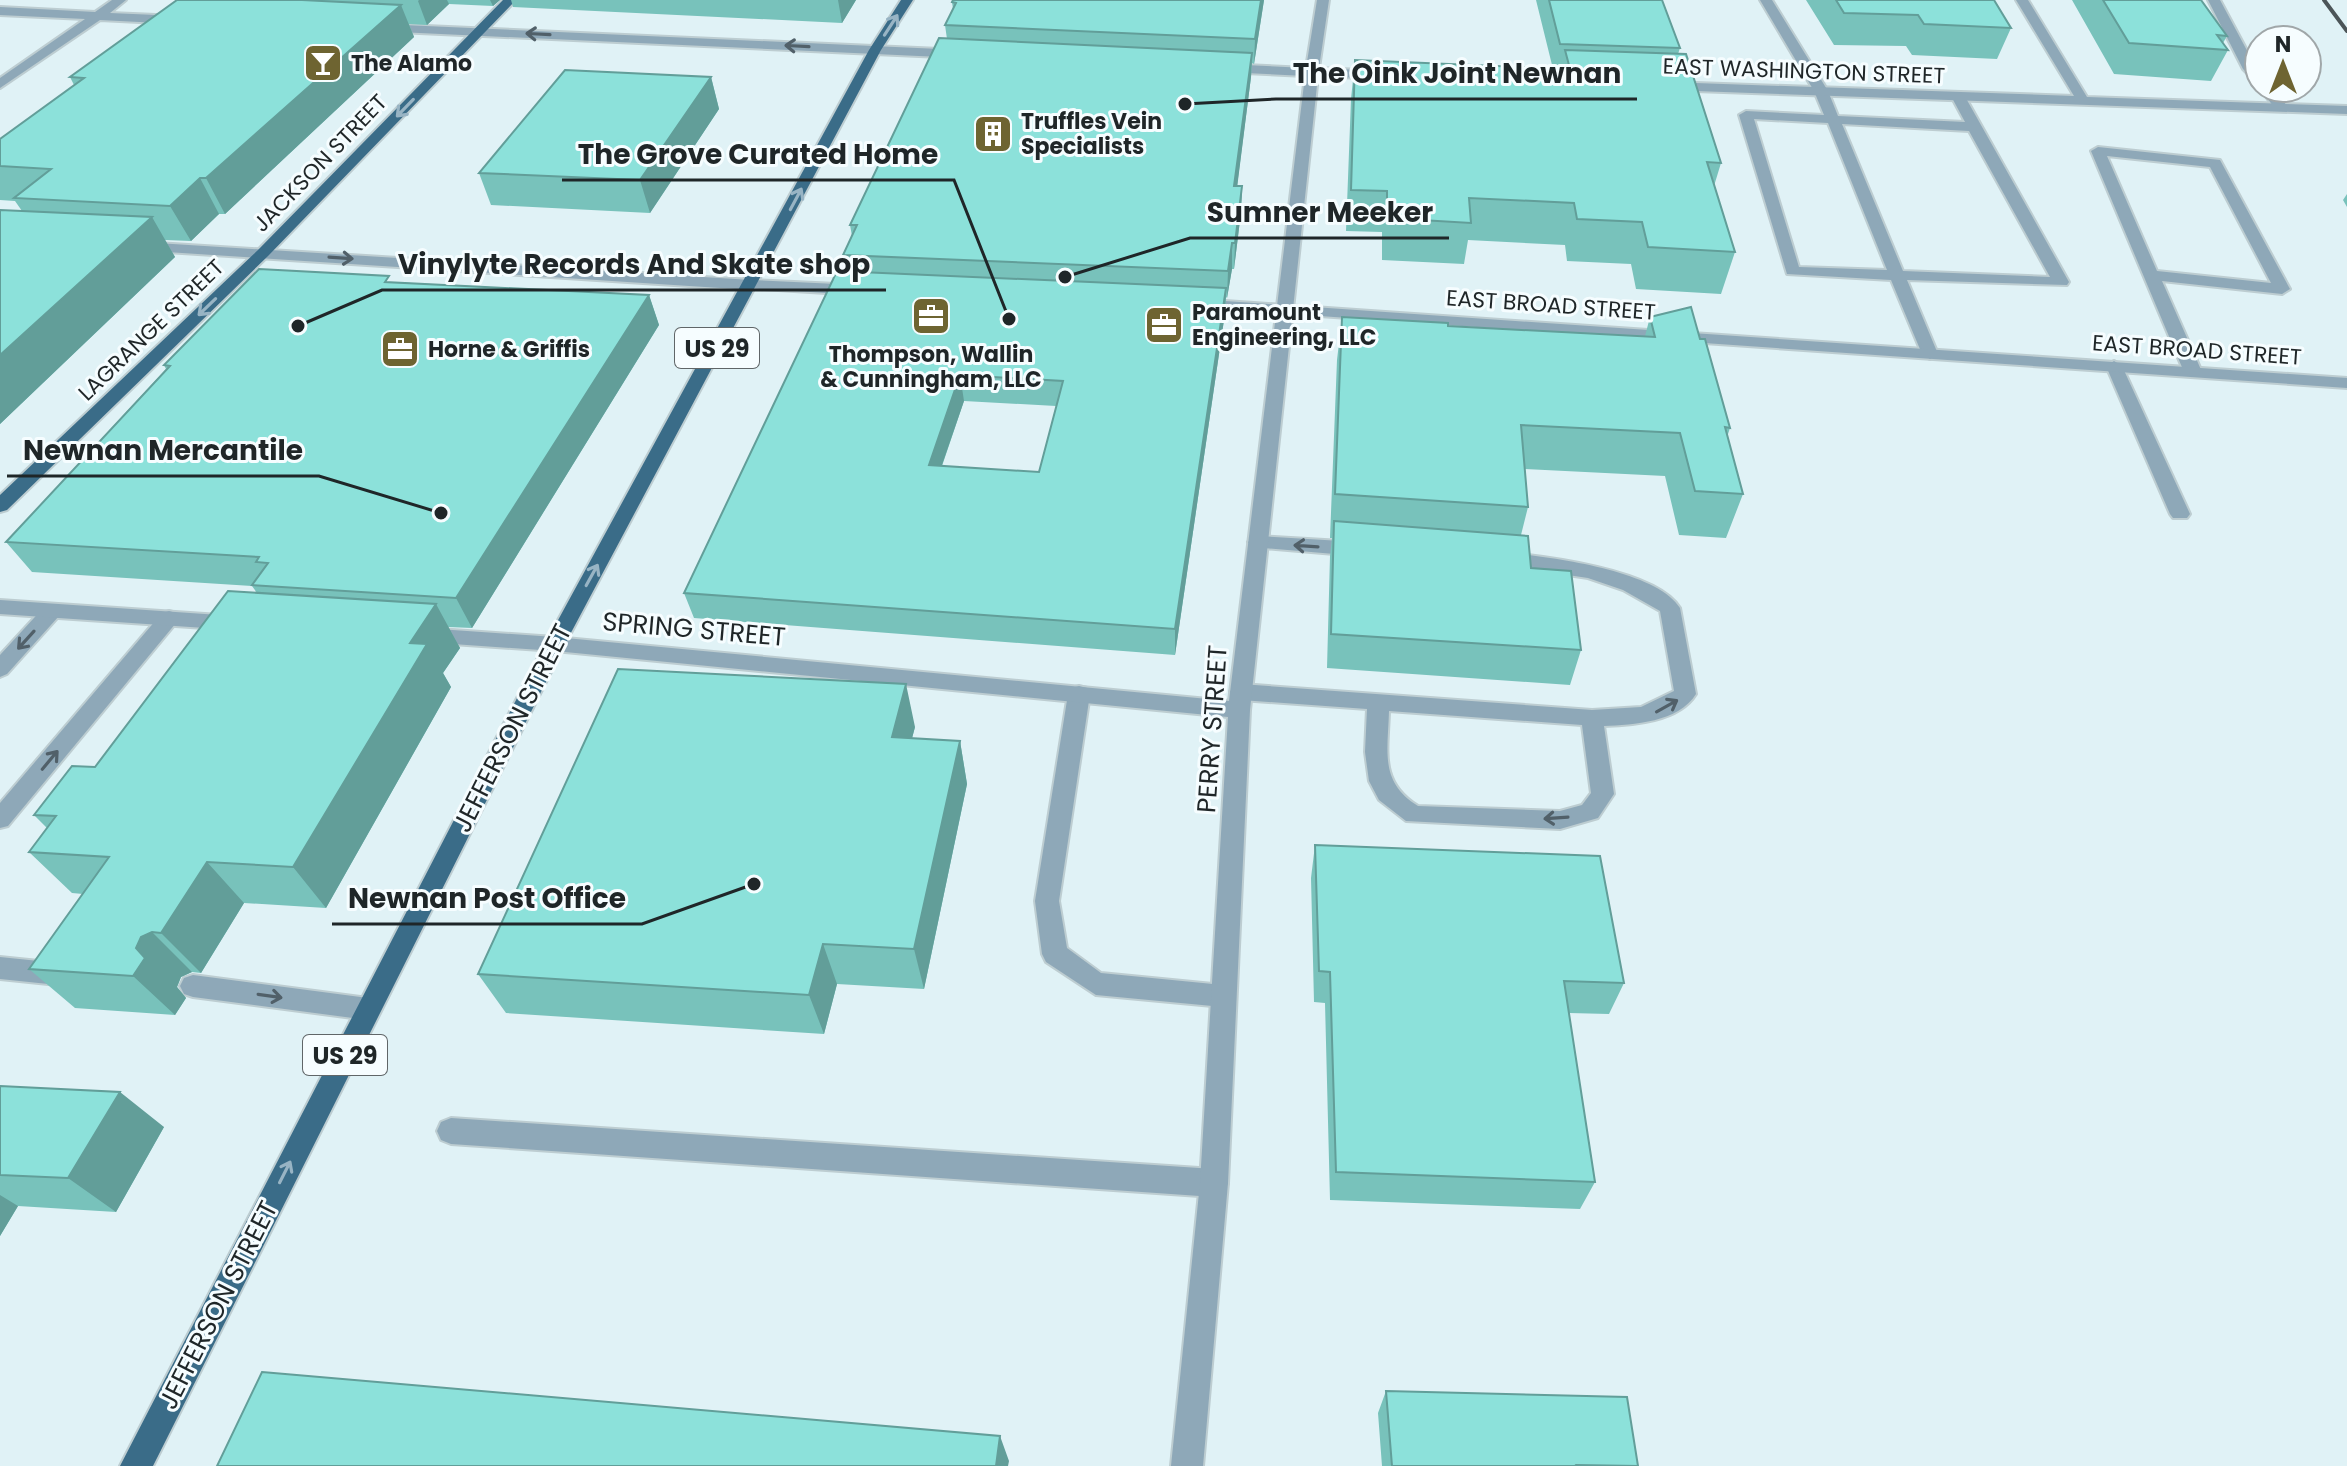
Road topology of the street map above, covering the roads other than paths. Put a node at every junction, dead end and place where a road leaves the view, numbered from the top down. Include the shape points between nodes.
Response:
1 (120, 0) edge
2 (510, 0) edge
3 (907, 0) edge
4 (1323, 0) edge
5 (1766, 0) edge
6 (2022, 0) edge
7 (2214, 0) edge
8 (0, 11) edge
9 (96, 16) junction
10 (187, 20) edge
11 (370, 28) edge
12 (479, 32) junction
13 (875, 50) junction
14 (982, 55) edge
15 (2243, 57) edge
16 (1202, 67) edge
17 (1312, 73) junction
18 (1389, 76) edge
19 (0, 84) edge
20 (1654, 85) edge
21 (1821, 91) junction
22 (1958, 96) junction
23 (2083, 101) junction
24 (2278, 104) edge
25 (2281, 107) junction
26 (2347, 110) edge
27 (1832, 119) junction
28 (1974, 127) junction
29 (120, 246) edge
30 (263, 253) junction
31 (2152, 275) junction
32 (1899, 277) junction
33 (751, 285) junction
34 (874, 290) edge
35 (1177, 303) edge
36 (1284, 308) junction
37 (1930, 354) junction
38 (2114, 366) junction
39 (2193, 372) junction
40 (2347, 383) edge
41 (0, 506) edge
42 (2180, 514) dead end
43 (1258, 542) junction
44 (1381, 551) edge
45 (1474, 557) edge
46 (0, 607) edge
47 (52, 611) junction
48 (169, 618) junction
49 (261, 625) edge
50 (400, 634) edge
51 (555, 644) junction
52 (0, 669) edge
53 (1079, 694) junction
54 (1240, 701) junction
55 (1378, 702) junction
56 (1592, 718) junction
57 (0, 819) edge
58 (0, 968) edge
59 (75, 976) edge
60 (193, 986) dead end
61 (1223, 996) junction
62 (368, 1009) junction
63 (451, 1131) dead end
64 (1214, 1183) junction
65 (136, 1466) edge
66 (1187, 1466) edge

1 - 9 street
2 - 12 main road, JACKSON STREET
13 -> 3 main road, JEFFERSON STREET / US 29
4 - 17 street, PERRY STREET
5 - 21 street
6 - 23 street
7 - 15 street
8 - 9 street
9 - 10 street
9 - 19 street
11 - 12 street
13 -> 12 street
12 -> 30 main road, JACKSON STREET
13 - 14 street
33 -> 13 main road, JEFFERSON STREET / US 29
16 - 17 street
17 - 18 street
17 - 36 street, PERRY STREET
20 - 21 street, EAST WASHINGTON STREET
21 - 22 street, EAST WASHINGTON STREET
21 - 27 street
22 - 23 street, EAST WASHINGTON STREET
22 - 28 street
23 - 25 street, EAST WASHINGTON STREET
24 - 25 street
25 - 26 street, EAST WASHINGTON STREET
27 - 28 street
27 - 32 street
27 - 32 street via 1746,115 1793,271
28 - 32 street via 2061,282
29 - 30 street
30 -> 33 street
30 -> 41 main road, LAGRANGE STREET
31 - 31 street via 2140,247 2098,151 2215,163 2282,289
31 - 39 street
32 - 37 street
33 - 34 street
51 -> 33 main road, JEFFERSON STREET / US 29
35 - 36 street, EAST BROAD STREET
36 - 37 street, EAST BROAD STREET
36 - 43 street, PERRY STREET
37 - 38 street, EAST BROAD STREET
38 - 39 street, EAST BROAD STREET
38 - 42 street
39 - 40 street, EAST BROAD STREET
44 -> 43 street
43 - 54 street, PERRY STREET
56 -> 45 street, SPRING STREET via 1642,717 1685,694 1670,608 1646,590 1591,570
46 - 47 street
47 - 48 street
47 -> 52 street
48 - 49 street
57 -> 48 street
50 - 51 street, SPRING STREET
51 - 53 street, SPRING STREET
51 - 62 main road, JEFFERSON STREET / US 29
53 - 54 street, SPRING STREET
53 - 61 street via 1047,901 1055,954 1096,984
54 - 55 street, SPRING STREET
54 - 61 street, PERRY STREET
55 - 56 street, SPRING STREET
56 -> 55 street via 1603,794 1590,812 1560,820 1414,815 1394,805 1379,783
58 - 59 street
60 -> 62 street
61 - 64 street, PERRY STREET
65 -> 62 main road, JEFFERSON STREET / US 29
63 - 64 street
64 - 66 street, PERRY STREET

